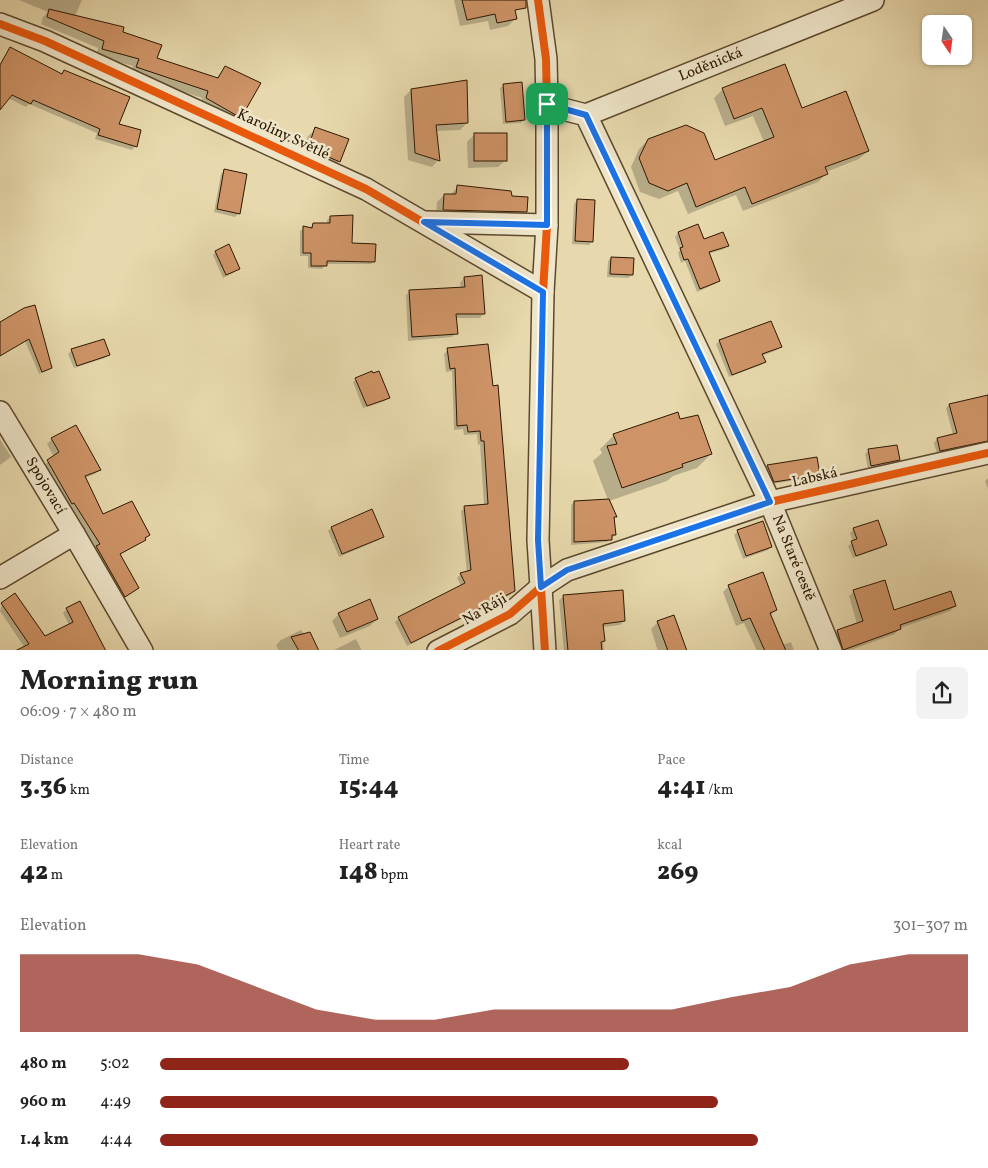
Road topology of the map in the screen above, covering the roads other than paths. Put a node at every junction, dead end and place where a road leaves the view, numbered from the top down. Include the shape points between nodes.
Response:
1 (538, 0) edge
2 (873, 0) edge
3 (0, 24) edge
4 (547, 104) junction
5 (586, 115) junction
6 (424, 222) junction
7 (547, 225) junction
8 (543, 292) junction
9 (0, 412) edge
10 (988, 452) edge
11 (770, 502) junction
12 (74, 534) junction
13 (0, 578) edge
14 (541, 587) junction
15 (142, 650) edge
16 (438, 650) edge
17 (545, 650) edge
18 (830, 650) edge

1 - 4 street via 546,59
2 - 5 street, Loděnická
3 - 6 street, Karoliny Světlé via 54,45 366,188
4 - 5 street
4 - 7 street
5 - 11 street, Na Staré cestě
6 - 7 street, Karoliny Světlé
6 - 8 street, Karoliny Světlé
7 - 8 street
8 - 14 street via 538,540
9 - 12 street, Spojovací
10 - 11 street, Labská
11 - 14 street, Labská via 567,570
11 - 18 street, Na Staré cestě
12 - 13 street
12 - 15 street, Spojovací
14 - 16 street, Na Ráji via 510,614
14 - 17 street

